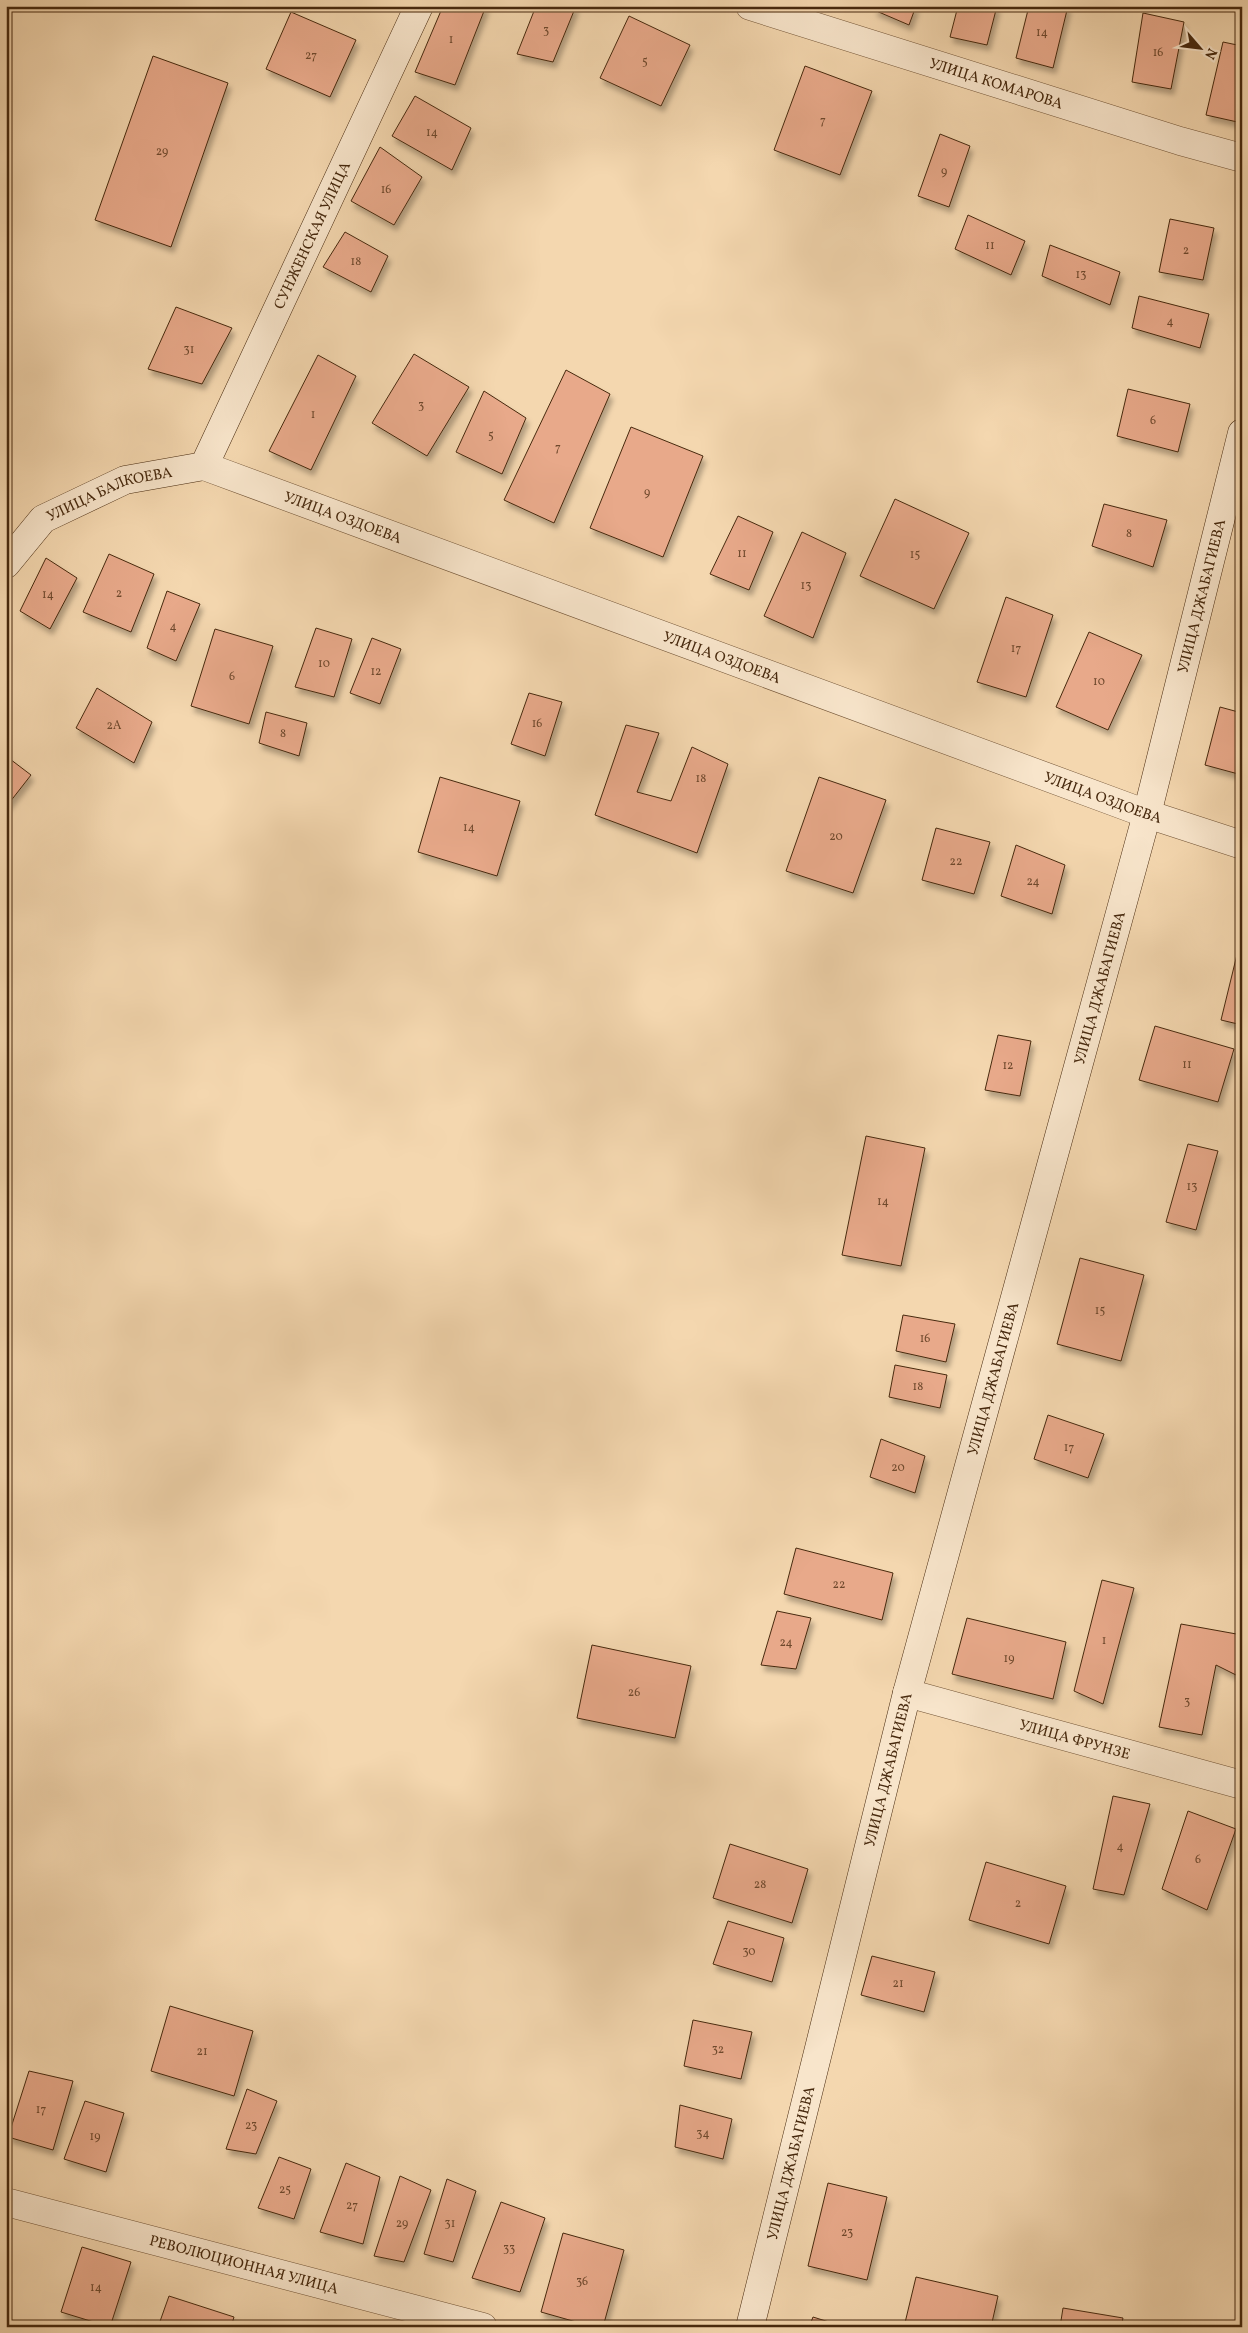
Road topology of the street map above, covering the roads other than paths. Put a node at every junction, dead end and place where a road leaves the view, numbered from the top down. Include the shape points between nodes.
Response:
1 (419, 6) edge
2 (750, 6) edge
3 (1242, 158) edge
4 (1242, 433) edge
5 (204, 466) junction
6 (6, 564) edge
7 (1147, 814) junction
8 (1242, 845) edge
9 (907, 1693) junction
10 (1242, 1785) edge
11 (6, 2202) edge
12 (483, 2327) edge
13 (750, 2327) edge

1 - 5 street, СУНЖЕНСКАЯ УЛИЦА
2 - 3 street, УЛИЦА КОМАРОВА
4 - 7 street, УЛИЦА ДЖАБАГИЕВА
5 - 6 street, УЛИЦА БАЛКОЕВА via 125,480 43,519
5 - 7 street, УЛИЦА ОЗДОЕВА
7 - 8 street, УЛИЦА ОЗДОЕВА
7 - 9 street, УЛИЦА ДЖАБАГИЕВА
9 - 10 street, УЛИЦА ФРУНЗЕ
9 - 13 street, УЛИЦА ДЖАБАГИЕВА
11 - 12 street, РЕВОЛЮЦИОННАЯ УЛИЦА

